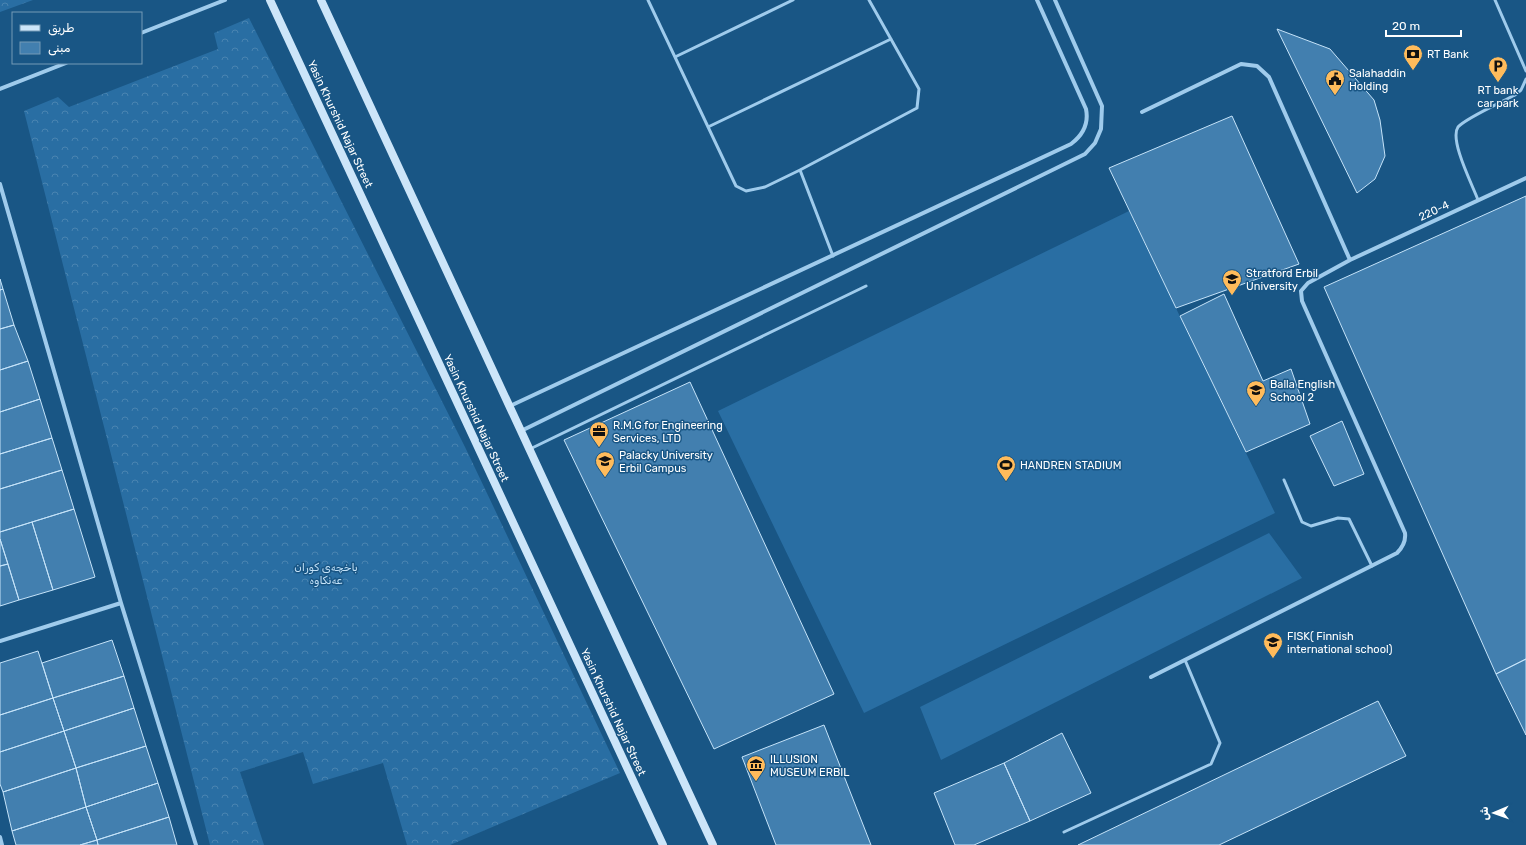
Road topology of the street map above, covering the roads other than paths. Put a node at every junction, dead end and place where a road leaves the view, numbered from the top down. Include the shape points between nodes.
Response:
1 (225, 0) edge
2 (270, 0) edge
3 (321, 0) edge
4 (648, 0) edge
5 (793, 0) edge
6 (868, 0) edge
7 (1037, 0) edge
8 (1055, 0) edge
9 (1495, 0) edge
10 (142, 33) edge
11 (891, 39) junction
12 (675, 57) junction
13 (63, 64) edge
14 (1526, 71) edge
15 (1526, 79) edge
16 (0, 89) edge
17 (1142, 112) dead end
18 (708, 127) junction
19 (800, 170) junction
20 (1526, 178) edge
21 (0, 184) edge
22 (1478, 200) junction
23 (833, 256) junction
24 (1350, 260) junction
25 (866, 286) dead end
26 (510, 406) junction
27 (521, 431) junction
28 (530, 449) junction
29 (1284, 480) dead end
30 (1372, 566) junction
31 (121, 603) junction
32 (0, 641) edge
33 (1184, 660) junction
34 (1151, 677) dead end
35 (1064, 832) dead end
36 (0, 837) edge
37 (2, 845) edge
38 (196, 845) edge
39 (663, 845) edge
40 (713, 845) edge

1 - 10 street
2 - 39 street, Yasin Khurshid Najar Street
3 - 26 street
4 - 12 lane
5 - 12 lane
6 - 11 lane
7 - 23 street via 1086,109 1086,124 1079,138 1065,148
8 - 27 street via 1102,106 1101,129 1095,143 1085,154
9 - 14 lane
11 - 18 lane
11 - 19 lane via 919,89 917,108
12 - 18 lane
13 - 16 street
15 - 22 lane via 1521,90 1515,95 1463,123 1456,131 1455,141
17 - 24 street via 1241,64 1257,66 1269,77
18 - 19 lane via 736,186 746,191 764,187
19 - 23 lane
20 - 22 street, 220-4
21 - 31 street
22 - 24 street, 220-4
23 - 26 street
24 - 30 street, 220-4 via 1308,283 1304,286 1301,296 1405,533 1406,539 1401,549
25 - 28 lane
26 - 27 street
27 - 28 street
28 - 40 street
29 - 30 lane via 1302,522 1311,526 1338,518 1349,519
30 - 33 street
31 - 32 street
31 - 38 street
33 - 34 street
33 - 35 lane via 1220,743 1211,764
36 - 37 street

